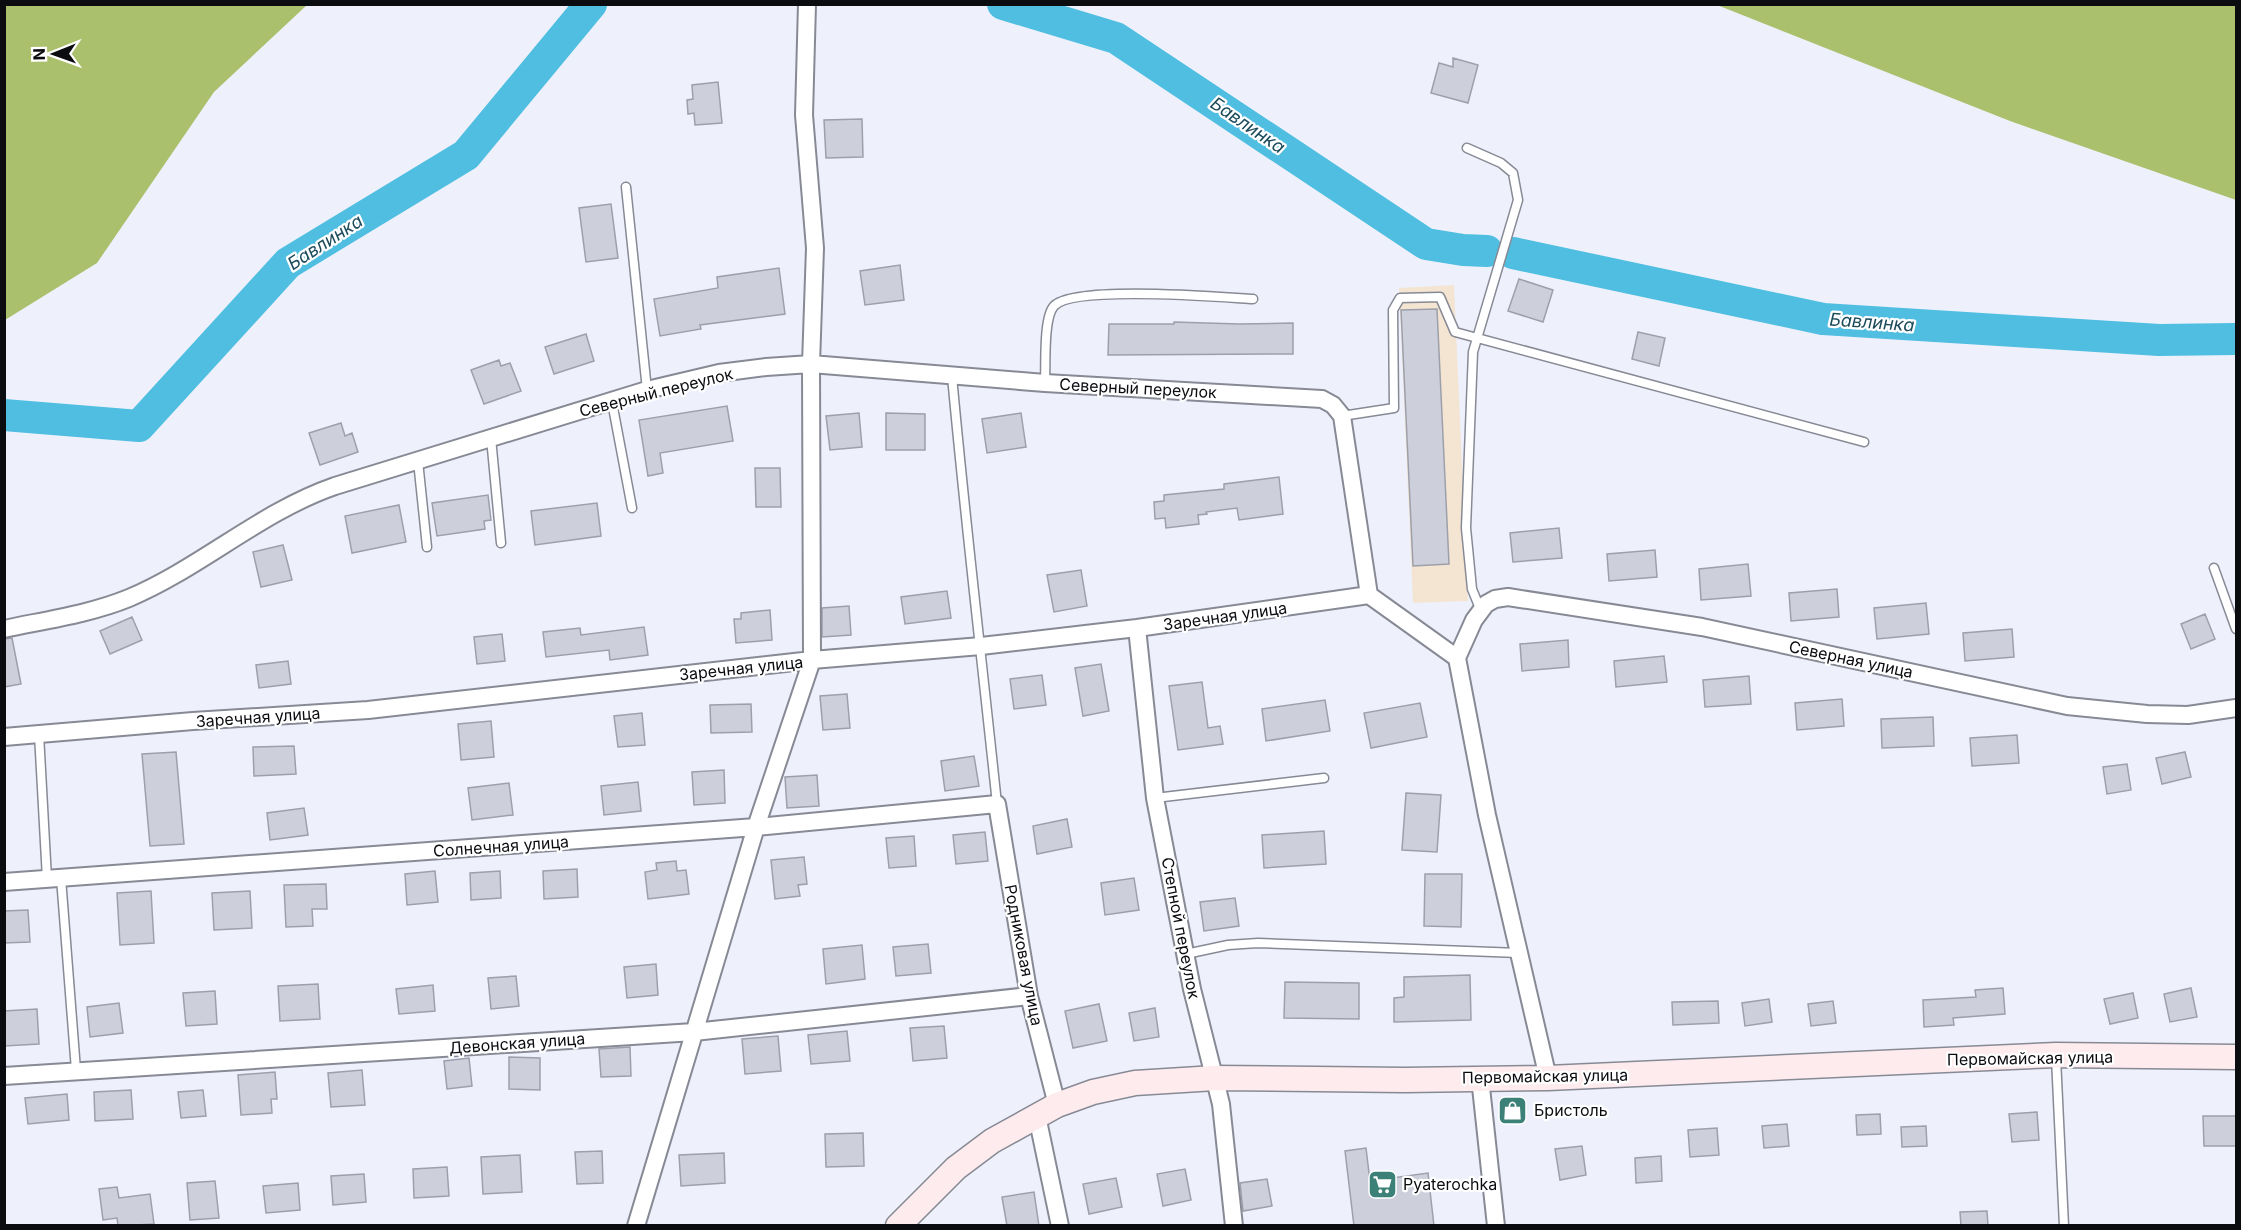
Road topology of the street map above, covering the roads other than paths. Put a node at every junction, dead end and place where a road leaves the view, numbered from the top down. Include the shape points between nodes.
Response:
1 (807, 4) edge
2 (1467, 147) dead end
3 (626, 187) dead end
4 (1253, 299) dead end
5 (1477, 336) junction
6 (811, 364) junction
7 (952, 376) junction
8 (1045, 383) junction
9 (648, 390) junction
10 (612, 402) junction
11 (1342, 416) junction
12 (491, 438) junction
13 (1864, 442) dead end
14 (418, 461) junction
15 (632, 508) dead end
16 (501, 543) dead end
17 (427, 547) dead end
18 (2214, 568) dead end
19 (1369, 595) junction
20 (1478, 616) junction
21 (1137, 628) junction
22 (4, 629) edge
23 (2236, 629) edge
24 (981, 646) junction
25 (1457, 658) junction
26 (812, 660) junction
27 (2236, 708) edge
28 (39, 734) junction
29 (4, 737) edge
30 (1324, 778) dead end
31 (1155, 798) junction
32 (997, 804) junction
33 (756, 827) junction
34 (54, 879) junction
35 (4, 882) edge
36 (1519, 953) junction
37 (1186, 954) junction
38 (1029, 996) junction
39 (694, 1032) junction
40 (2056, 1055) junction
41 (2236, 1057) edge
42 (76, 1070) junction
43 (4, 1076) edge
44 (1215, 1078) junction
45 (1480, 1078) junction
46 (1548, 1078) junction
47 (1047, 1111) junction
48 (636, 1226) edge
49 (898, 1226) edge
50 (1060, 1226) edge
51 (1234, 1226) edge
52 (1496, 1226) edge
53 (2064, 1226) edge

1 - 6 street via 804,115 815,248
2 - 5 lane via 1513,173 1518,200
3 - 9 lane
4 - 8 lane via 1118,294 1066,298 1054,306 1048,317
5 - 11 lane via 1455,332 1440,297 1400,298 1393,310 1394,408
5 - 13 lane
5 - 20 lane via 1473,352 1466,528
6 - 7 street, Северный переулок
6 - 9 street, Северный переулок via 719,373
6 - 26 street
7 - 8 street, Северный переулок
7 - 24 lane
8 - 11 street, Северный переулок via 1322,399
9 - 10 street, Северный переулок
10 - 12 street, Северный переулок
10 - 15 lane
11 - 19 street
12 - 14 street, Северный переулок
12 - 16 lane
14 - 17 lane
14 - 22 street, Северный переулок via 317,492 129,598 83,613
18 - 23 lane
19 - 21 street, Заречная улица
19 - 25 street
20 - 25 street
20 - 27 street, Северная улица via 1486,604 1508,597 1702,627 2067,706 2188,715
21 - 24 street, Заречная улица
21 - 31 street, Степной переулок
24 - 26 street, Заречная улица
24 - 32 lane
25 - 36 street
26 - 28 street, Заречная улица via 368,710
26 - 33 street
28 - 29 street, Заречная улица
28 - 34 lane
30 - 31 lane
31 - 37 street, Степной переулок
32 - 33 street, Солнечная улица
32 - 38 street, Родниковая улица
33 - 34 street, Солнечная улица
33 - 39 street
34 - 35 street, Солнечная улица
34 - 42 lane
36 - 37 lane via 1258,944 1228,945
36 - 46 street
37 - 44 street, Степной переулок
38 - 39 street, Девонская улица
38 - 47 street, Родниковая улица
39 - 42 street, Девонская улица
39 - 48 street
40 - 41 street, Первомайская улица
40 - 46 street, Первомайская улица
40 - 53 lane
42 - 43 street, Девонская улица
44 - 45 street, Первомайская улица
44 - 47 street, Первомайская улица via 1135,1083 1093,1092
44 - 51 street, Степной переулок
45 - 46 street, Первомайская улица
45 - 52 street
47 - 49 street, Первомайская улица via 992,1141 956,1168
47 - 50 street, Родниковая улица

